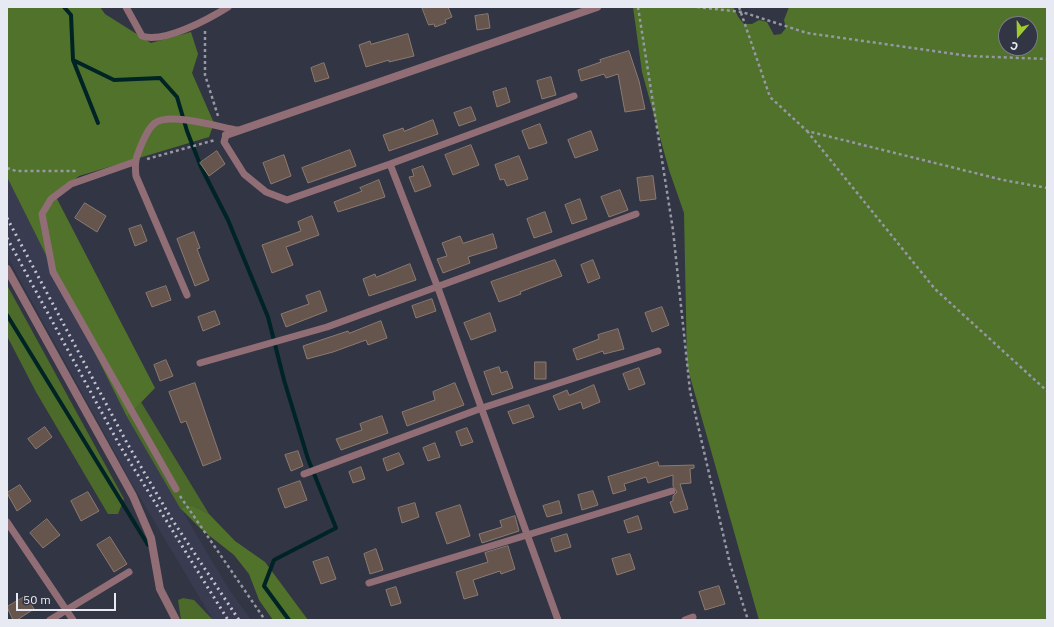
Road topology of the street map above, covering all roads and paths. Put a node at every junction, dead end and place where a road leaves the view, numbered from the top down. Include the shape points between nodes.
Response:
1 (126, 7) edge
2 (228, 7) edge
3 (597, 7) edge
4 (638, 7) edge
5 (697, 7) edge
6 (739, 7) edge
7 (742, 12) junction
8 (206, 21) junction
9 (1047, 59) edge
10 (574, 96) dead end
11 (806, 131) junction
12 (222, 134) junction
13 (134, 162) junction
14 (390, 164) junction
15 (7, 168) edge
16 (82, 170) dead end
17 (1047, 188) edge
18 (636, 214) dead end
19 (7, 269) edge
20 (438, 288) junction
21 (187, 295) dead end
22 (658, 351) dead end
23 (200, 363) dead end
24 (1047, 391) edge
25 (482, 408) junction
26 (304, 474) dead end
27 (176, 489) joint
28 (672, 491) dead end
29 (7, 523) edge
30 (526, 534) junction
31 (129, 572) dead end
32 (369, 583) dead end
33 (66, 611) junction
34 (693, 617) dead end
35 (50, 620) edge
36 (73, 620) edge
37 (176, 620) edge
38 (265, 620) edge
39 (558, 620) edge
40 (685, 620) edge
41 (748, 620) edge

1 - 8 lane via 142,36 148,38 159,37
2 - 8 lane
3 - 12 street
4 - 41 path via 673,230 690,391 730,564
5 - 7 path
6 - 7 path
7 - 9 path via 807,33 969,56
7 - 11 path via 770,97
8 - 12 path via 205,75
10 - 14 lane
11 - 17 path via 1003,180
11 - 24 path via 935,289
12 - 13 path
12 - 13 lane via 187,121 174,119 156,122 150,128
12 - 14 lane via 224,142 244,174 266,192 287,200
13 - 21 lane via 136,176
13 - 27 lane via 71,184 51,199 42,214 53,272
14 - 20 lane
15 - 16 path via 16,171
18 - 20 lane
19 - 37 street via 133,496 151,538 160,589
20 - 23 lane via 327,327
20 - 25 lane
22 - 25 lane
25 - 26 lane
25 - 30 lane
27 - 38 path
28 - 30 lane
29 - 33 lane
30 - 32 lane
30 - 39 lane
31 - 33 lane
33 - 35 lane
33 - 36 lane
34 - 40 lane

